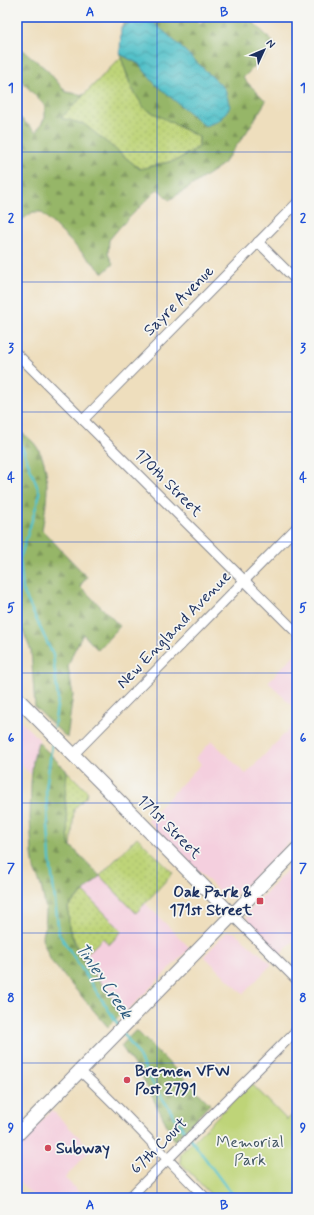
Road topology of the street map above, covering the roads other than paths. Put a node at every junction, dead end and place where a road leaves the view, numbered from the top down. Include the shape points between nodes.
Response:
1 (297, 203) edge
2 (258, 242) junction
3 (297, 281) edge
4 (17, 354) edge
5 (83, 420) junction
6 (297, 526) edge
7 (244, 581) junction
8 (297, 633) edge
9 (17, 698) edge
10 (73, 755) junction
11 (297, 849) edge
12 (232, 916) junction
13 (297, 980) edge
14 (297, 1030) edge
15 (80, 1071) junction
16 (17, 1135) edge
17 (167, 1159) junction
18 (129, 1198) edge
19 (206, 1198) edge

1 - 2 street, Sayre Avenue
2 - 3 street
2 - 5 street, Sayre Avenue
4 - 5 street, 170th Street
5 - 7 street, 170th Street
6 - 7 street, New England Avenue
7 - 8 street, 170th Street
7 - 10 street, New England Avenue
9 - 10 street, 171st Street
10 - 12 street, 171st Street
11 - 12 street
12 - 13 street, 171st Street
12 - 15 street
14 - 17 street, 67th Court
15 - 16 street
15 - 17 street
17 - 18 street, 67th Court
17 - 19 street

